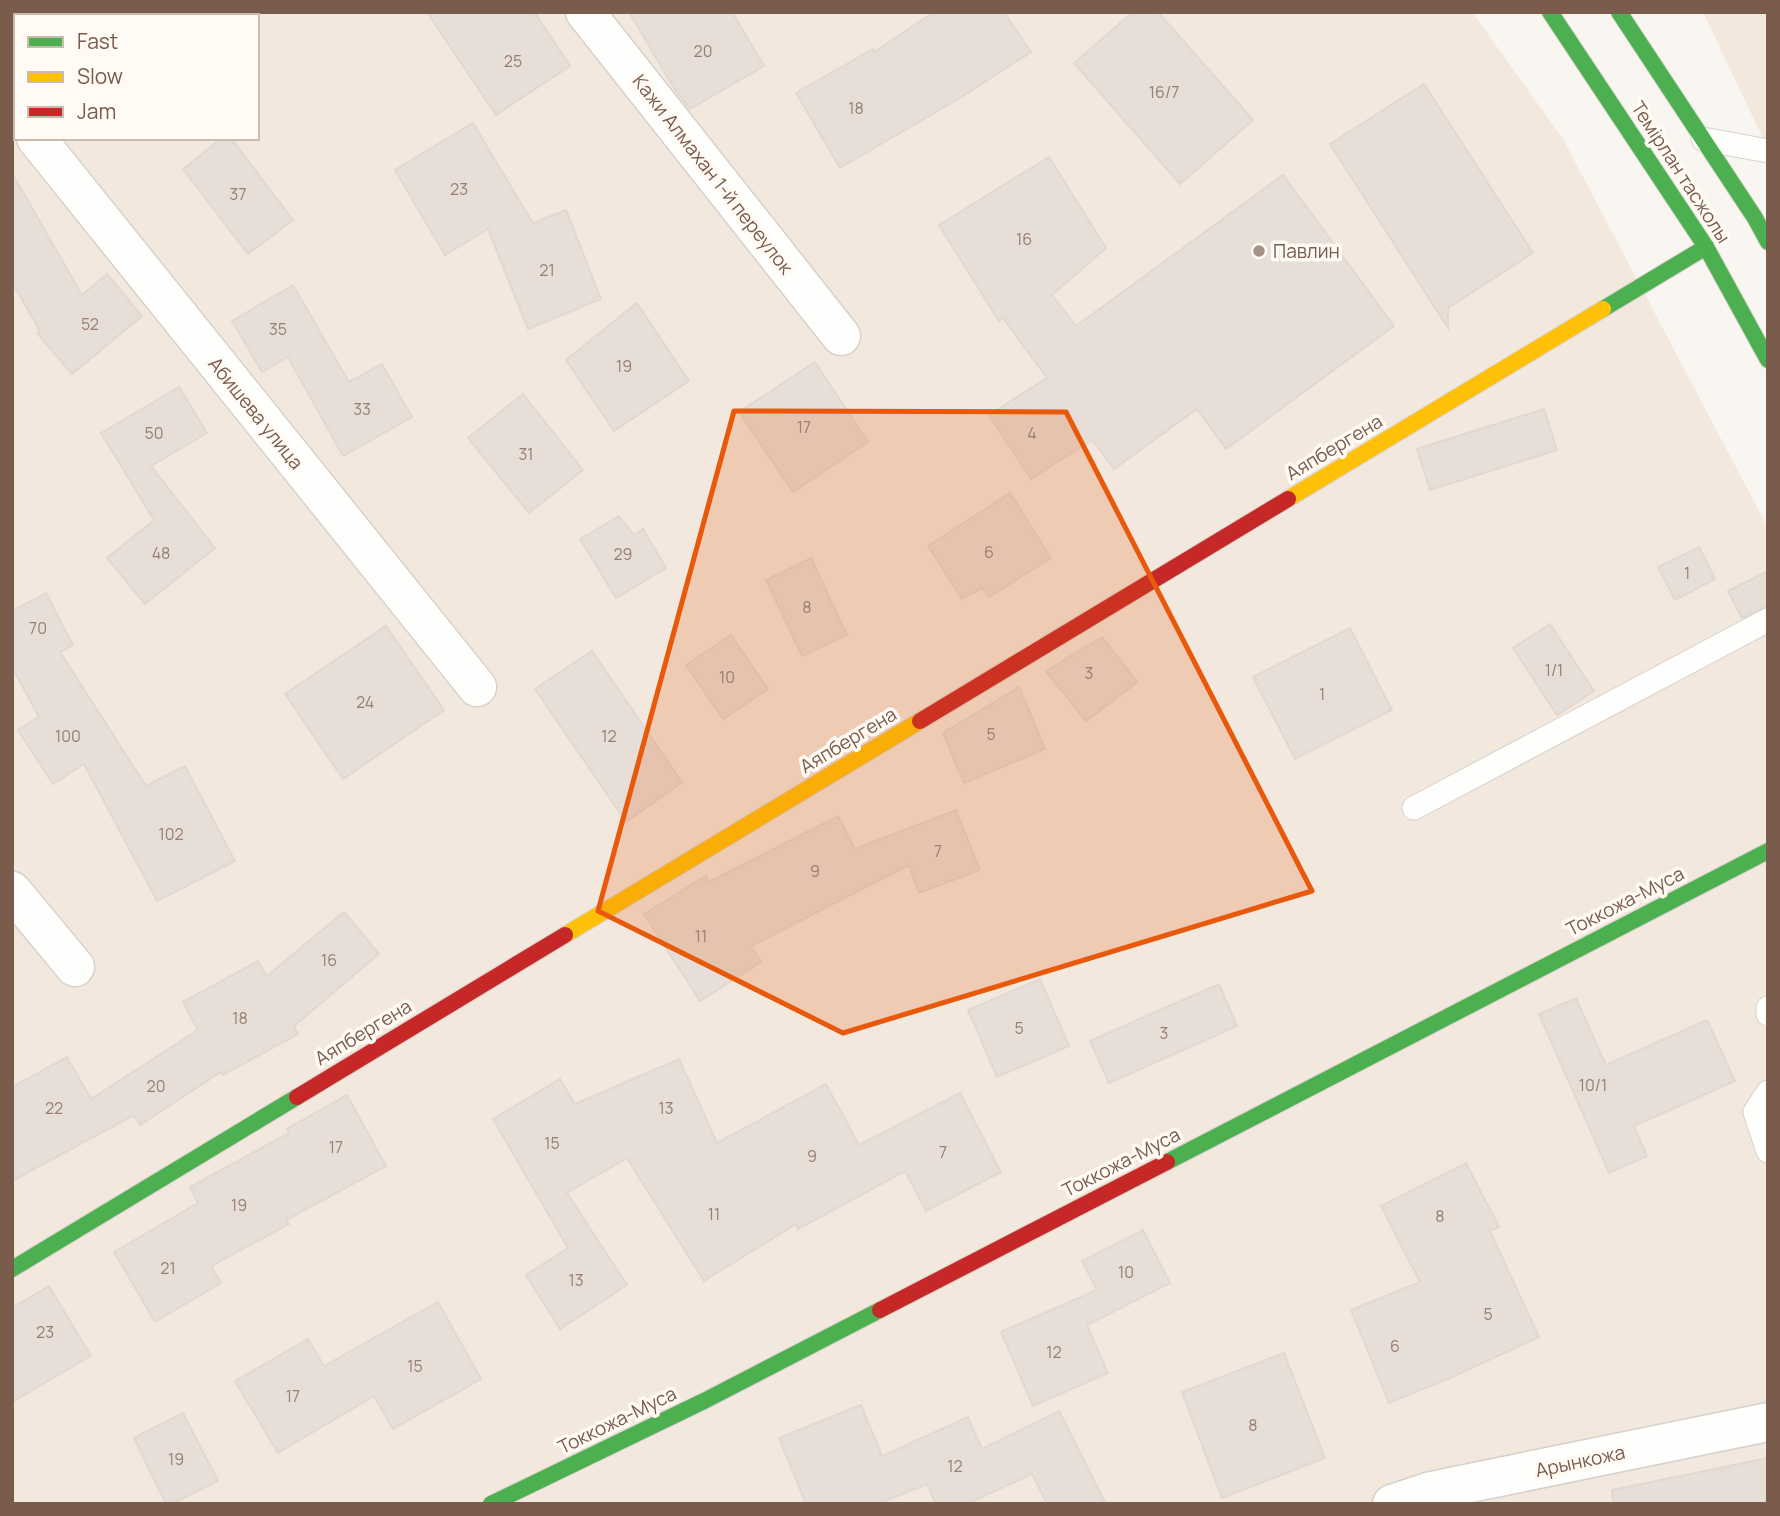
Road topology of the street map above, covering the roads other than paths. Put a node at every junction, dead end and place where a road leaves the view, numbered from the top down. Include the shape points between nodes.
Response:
1 (585, 12) edge
2 (1550, 12) edge
3 (1619, 12) edge
4 (1703, 139) junction
5 (38, 140) edge
6 (1768, 151) edge
7 (1768, 242) edge
8 (1706, 247) junction
9 (841, 336) dead end
10 (1768, 360) edge
11 (1768, 620) edge
12 (477, 687) dead end
13 (1414, 808) dead end
14 (1768, 851) edge
15 (12, 891) edge
16 (75, 967) dead end
17 (1768, 1008) edge
18 (1768, 1014) edge
19 (1768, 1092) edge
20 (1768, 1151) edge
21 (12, 1269) edge
22 (1768, 1422) edge
23 (491, 1504) edge
24 (1392, 1504) edge

1 - 9 street, Кажи Алмахан 1-й переулок
2 - 8 street, Темірлан тасжолы
3 - 4 street, Темірлан тасжолы
4 - 6 lane
4 - 7 street, Темірлан тасжолы
5 - 12 street, Абишева улица
8 - 10 street, Темірлан тасжолы
8 - 21 street, Аяпбергена
11 - 13 lane
14 - 23 street, Токкожа-Муса via 731,1387
15 - 16 street
17 - 18 lane
19 - 20 lane via 1755,1112
22 - 24 street, Арынкожа via 1431,1491

